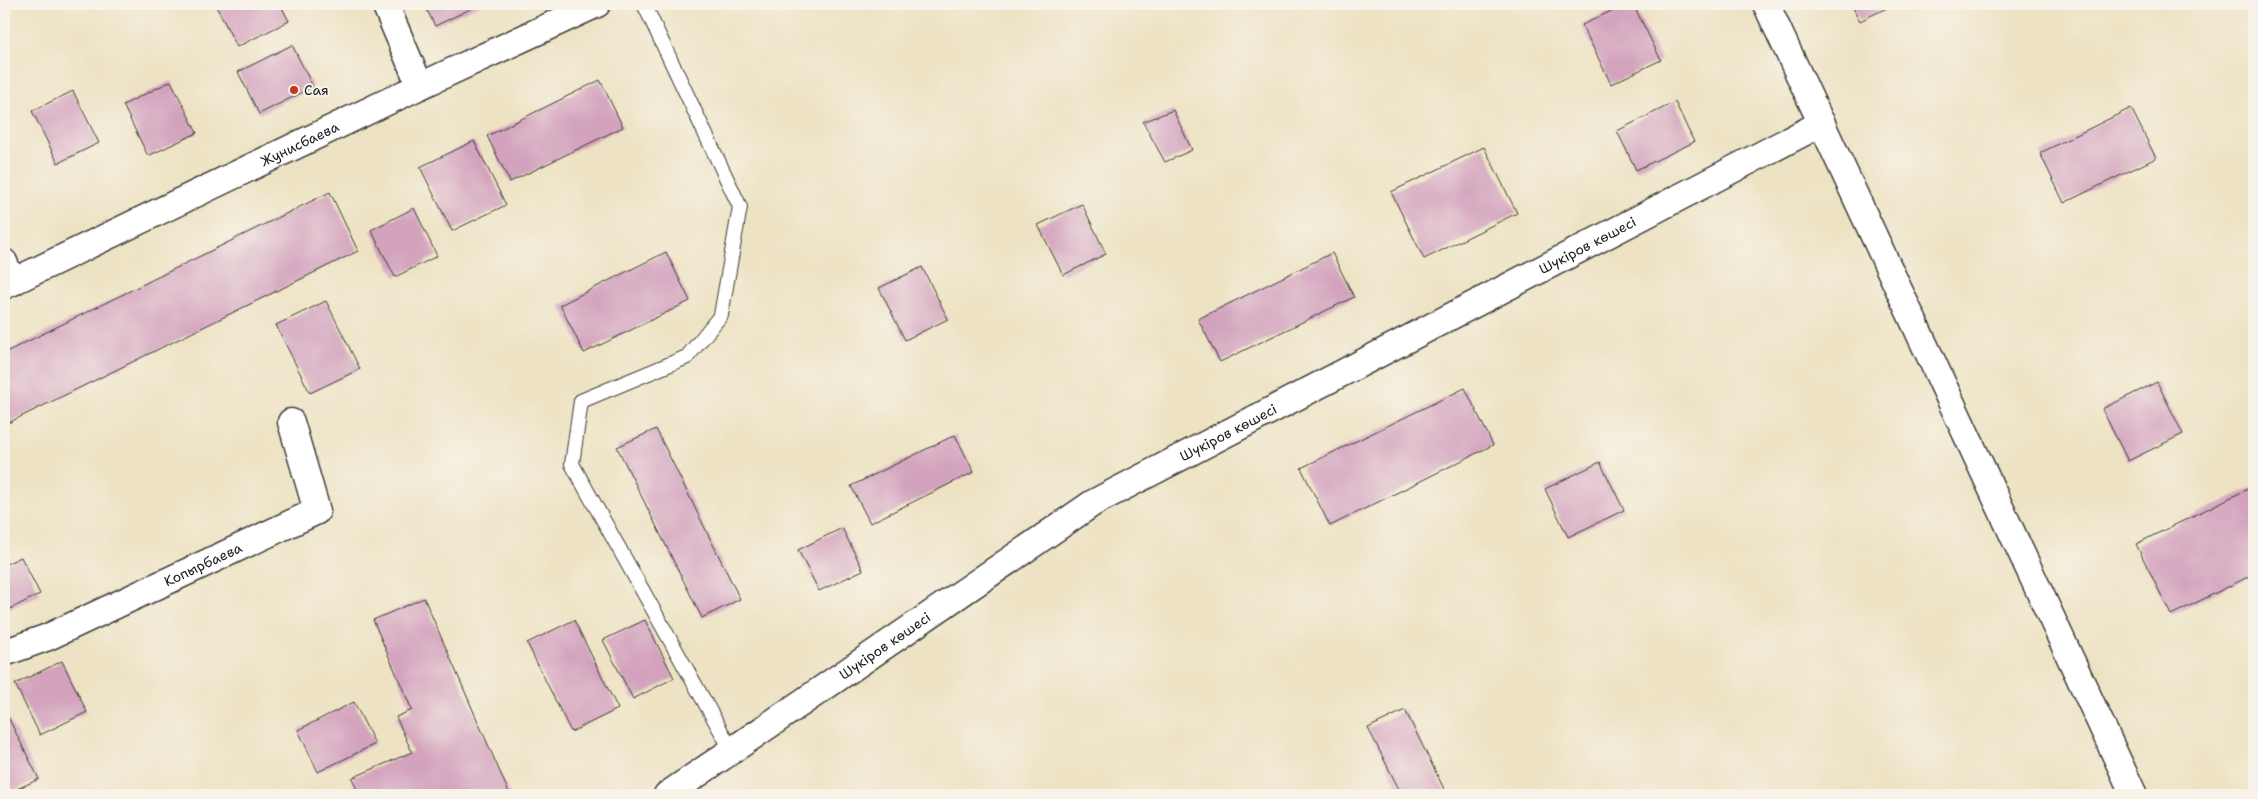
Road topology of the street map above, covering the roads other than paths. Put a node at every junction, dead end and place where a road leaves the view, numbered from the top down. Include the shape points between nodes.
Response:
1 (385, 4) edge
2 (597, 4) edge
3 (644, 4) edge
4 (1766, 4) edge
5 (420, 86) junction
6 (1822, 123) junction
7 (7, 277) edge
8 (291, 422) dead end
9 (4, 653) edge
10 (732, 751) junction
11 (667, 795) edge
12 (2134, 795) edge

1 - 5 street
2 - 5 street, Жунисбаева
3 - 10 lane via 740,207 721,315 687,357 581,401 572,464
4 - 6 street
5 - 7 street, Жунисбаева
6 - 10 street, Шүкіров көшесі via 1093,503
6 - 12 street
8 - 9 street, Копырбаева via 317,512 48,637
10 - 11 street, Шүкіров көшесі

